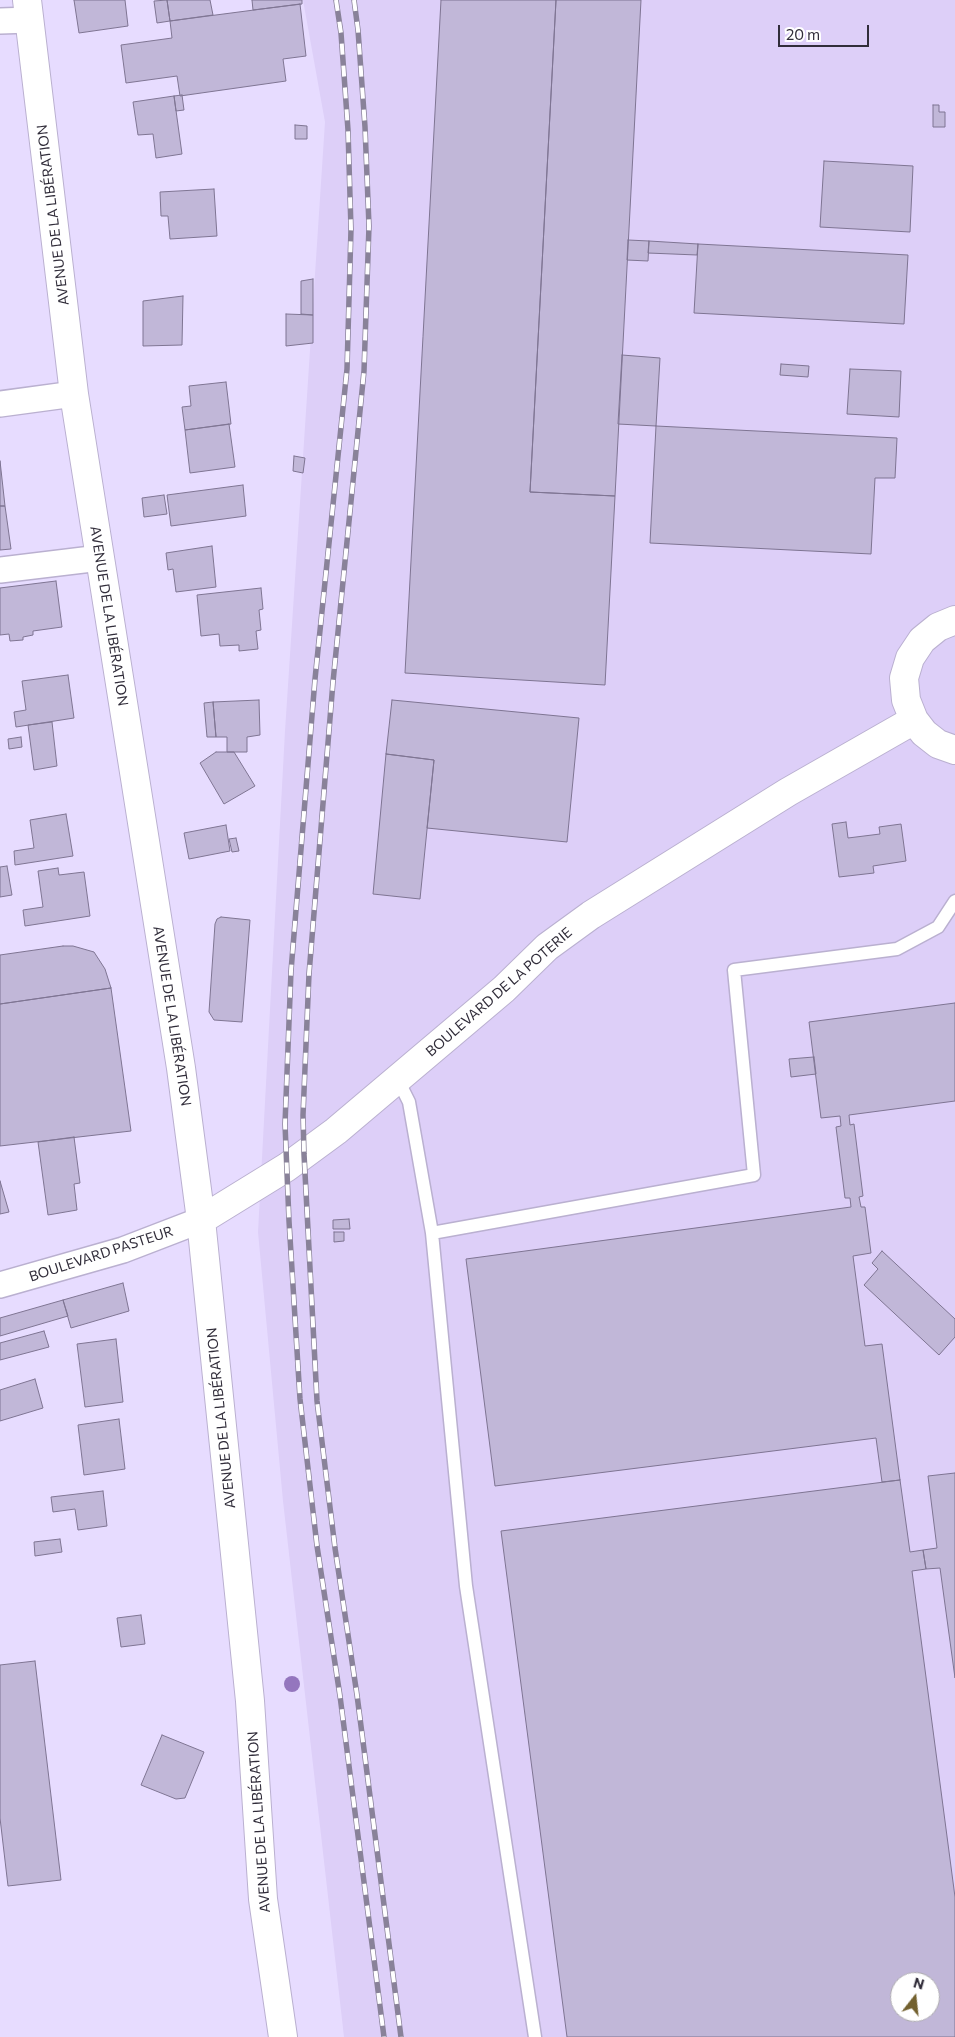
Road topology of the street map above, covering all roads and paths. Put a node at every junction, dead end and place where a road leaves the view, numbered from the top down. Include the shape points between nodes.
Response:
1 (29, 10) edge
2 (0, 21) edge
3 (74, 394) junction
4 (0, 404) edge
5 (100, 558) junction
6 (0, 570) edge
7 (955, 620) edge
8 (914, 720) junction
9 (955, 750) edge
10 (955, 901) edge
11 (398, 1080) junction
12 (201, 1220) junction
13 (432, 1233) junction
14 (0, 1285) edge
15 (283, 2037) edge
16 (535, 2037) edge

1 - 2 street
1 - 3 street, AVENUE DE LA LIBÉRATION
3 - 4 street
3 - 5 street, AVENUE DE LA LIBÉRATION
5 - 6 street
5 - 12 street, AVENUE DE LA LIBÉRATION via 181,1068
7 - 8 street via 938,626 922,640 910,658 904,678 906,700
8 - 9 street via 924,734
8 - 11 street, BOULEVARD DE LA POTERIE via 788,792 591,915 547,947 504,989
10 - 13 lane via 938,928 897,949 734,970 754,1175
11 - 12 street, BOULEVARD DE LA POTERIE via 287,1167
11 - 13 lane via 409,1102
12 - 14 street, BOULEVARD PASTEUR via 123,1250
12 - 15 street, AVENUE DE LA LIBÉRATION via 250,1701 264,1899
13 - 16 lane via 466,1586

